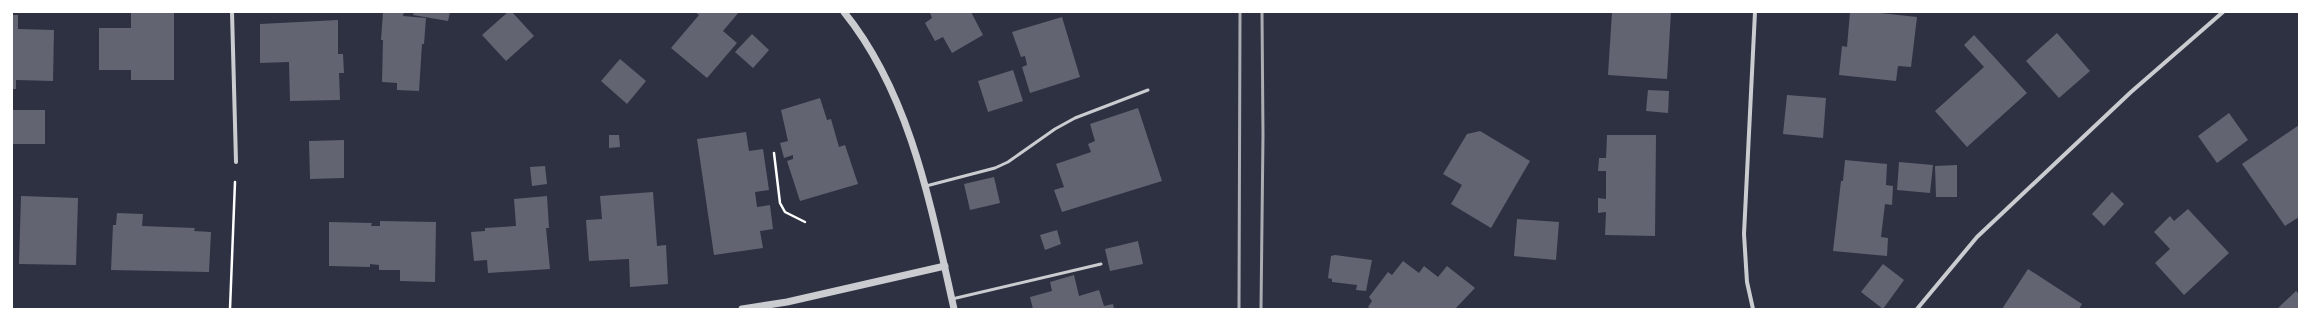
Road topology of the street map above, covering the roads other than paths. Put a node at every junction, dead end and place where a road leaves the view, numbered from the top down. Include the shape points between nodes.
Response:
1 (232, 12) edge
2 (844, 12) edge
3 (1755, 12) edge
4 (2223, 12) edge
5 (1148, 90) dead end
6 (236, 162) road end
7 (924, 187) junction
8 (1101, 264) dead end
9 (945, 266) junction
10 (952, 299) junction
11 (742, 309) edge
12 (954, 309) edge
13 (1753, 309) edge
14 (1917, 309) edge

1 - 6 street
2 - 7 street via 870,47 886,78 914,151
3 - 13 street via 1744,234 1747,282
4 - 14 street via 2131,92 1977,237
5 - 7 lane via 1075,118 995,168
7 - 9 street
8 - 10 lane
9 - 10 street
9 - 11 street via 787,302
10 - 12 street

